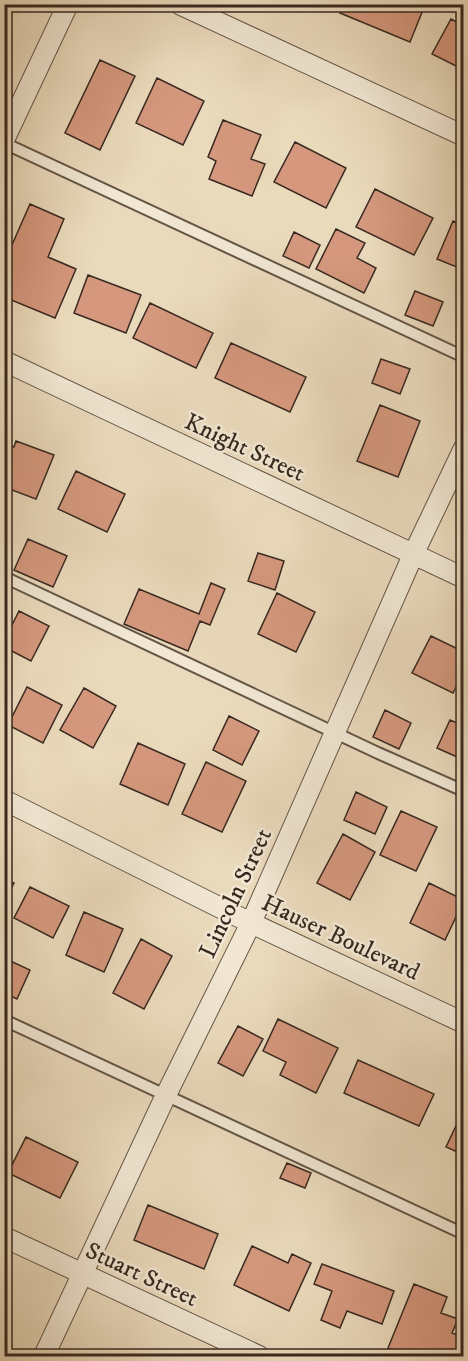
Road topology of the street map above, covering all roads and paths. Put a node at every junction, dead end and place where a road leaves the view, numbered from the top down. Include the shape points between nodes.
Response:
1 (68, 4) edge
2 (180, 4) edge
3 (464, 136) edge
4 (4, 141) edge
5 (464, 357) edge
6 (4, 361) edge
7 (464, 448) edge
8 (413, 555) junction
9 (4, 577) edge
10 (464, 578) edge
11 (335, 732) junction
12 (464, 790) edge
13 (4, 800) edge
14 (251, 923) junction
15 (4, 1020) edge
16 (464, 1023) edge
17 (166, 1095) junction
18 (464, 1234) edge
19 (4, 1237) edge
20 (83, 1274) junction
21 (44, 1356) edge
22 (259, 1356) edge

1 - 4 street
2 - 3 street
4 - 5 lane
6 - 8 street, Knight Street
7 - 8 street, Lincoln Street
8 - 10 street, Knight Street
8 - 11 street, Lincoln Street
9 - 11 lane
11 - 12 lane
11 - 14 street, Lincoln Street
13 - 14 street, Hauser Boulevard
14 - 16 street, Hauser Boulevard
14 - 17 street, Lincoln Street
15 - 17 lane
17 - 18 lane
17 - 20 street, Lincoln Street
19 - 20 street, Stuart Street
20 - 21 street, Lincoln Street
20 - 22 street, Stuart Street

